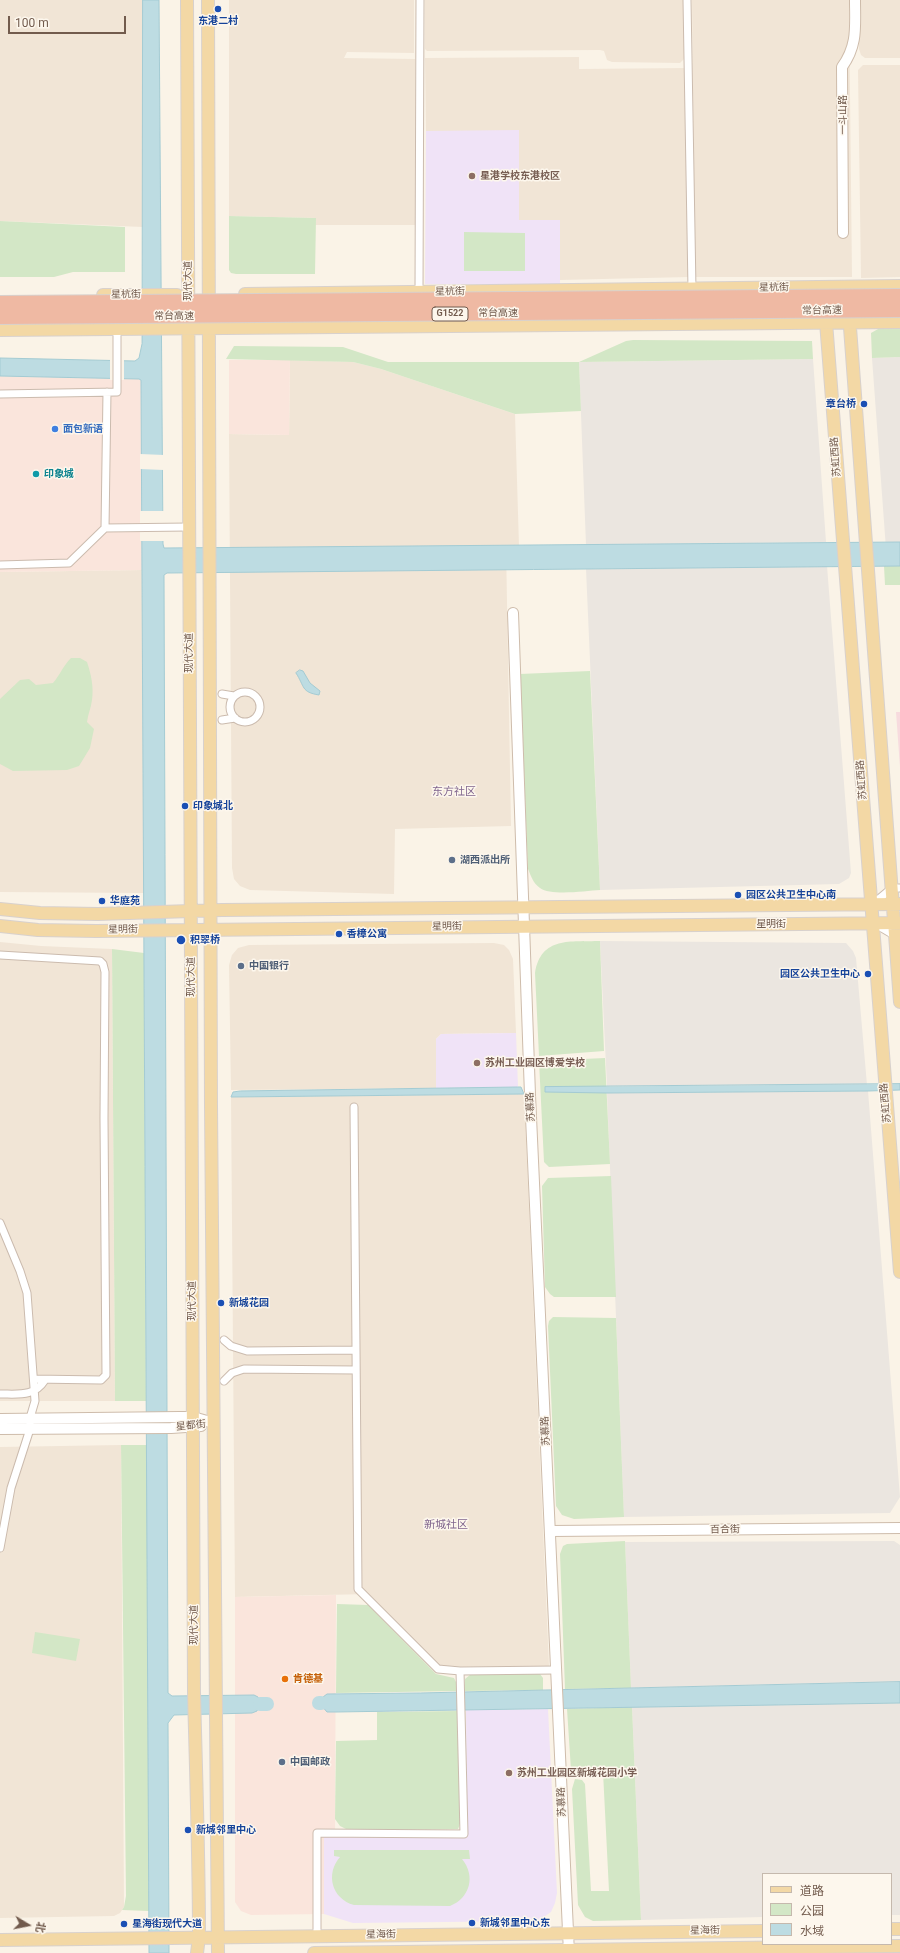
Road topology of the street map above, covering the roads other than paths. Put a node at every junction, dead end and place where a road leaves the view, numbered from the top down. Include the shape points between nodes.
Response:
1 (187, 0) edge
2 (208, 0) edge
3 (420, 0) edge
4 (687, 0) edge
5 (855, 0) edge
6 (843, 232) dead end
7 (900, 286) edge
8 (825, 287) junction
9 (849, 287) junction
10 (692, 288) junction
11 (419, 292) junction
12 (188, 295) junction
13 (209, 295) junction
14 (0, 296) edge
15 (900, 296) edge
16 (0, 302) edge
17 (900, 310) edge
18 (0, 317) edge
19 (826, 322) junction
20 (850, 322) junction
21 (900, 322) edge
22 (188, 328) junction
23 (209, 328) junction
24 (117, 329) junction
25 (0, 330) edge
26 (107, 392) junction
27 (0, 394) edge
28 (188, 527) junction
29 (105, 528) junction
30 (0, 565) edge
31 (513, 612) dead end
32 (222, 694) dead end
33 (234, 696) junction
34 (235, 718) junction
35 (222, 720) dead end
36 (896, 888) edge
37 (872, 904) junction
38 (897, 904) edge
39 (524, 908) junction
40 (0, 909) edge
41 (190, 911) junction
42 (211, 911) junction
43 (873, 923) junction
44 (898, 923) edge
45 (0, 926) edge
46 (524, 926) junction
47 (190, 929) junction
48 (211, 929) junction
49 (898, 937) edge
50 (0, 954) edge
51 (900, 1002) edge
52 (354, 1107) dead end
53 (0, 1223) edge
54 (900, 1272) edge
55 (224, 1340) dead end
56 (356, 1350) junction
57 (356, 1370) junction
58 (34, 1380) junction
59 (45, 1380) junction
60 (224, 1381) dead end
61 (34, 1391) junction
62 (0, 1394) edge
63 (0, 1418) edge
64 (30, 1418) junction
65 (193, 1422) junction
66 (214, 1423) junction
67 (0, 1429) edge
68 (30, 1429) junction
69 (900, 1528) edge
70 (551, 1531) junction
71 (0, 1548) edge
72 (556, 1670) junction
73 (460, 1671) junction
74 (762, 1931) edge
75 (568, 1933) junction
76 (318, 1936) junction
77 (199, 1937) junction
78 (218, 1937) junction
79 (0, 1940) edge
80 (900, 1946) edge
81 (568, 1952) edge
82 (197, 1953) edge
83 (218, 1953) edge
84 (314, 1953) edge

1 - 12 main road, 现代大道
2 - 13 main road, 现代大道
3 - 11 street
4 - 10 street
5 - 6 main road, 一斗山路 via 855,41 851,55 842,67
7 - 9 main road, 星杭街
8 - 9 main road, 星杭街
8 - 10 main road, 星杭街
8 - 19 main road, 苏虹西路
9 - 20 main road
10 - 11 main road, 星杭街
11 - 13 main road, 星杭街
12 - 13 main road, 星杭街
12 - 14 main road, 星杭街
12 - 22 main road, 现代大道
13 - 23 main road, 现代大道
15 - 16 highway, 常台高速 / G1522, bridge
17 - 18 highway, 常台高速 / G1522, bridge
19 - 20 main road
19 - 23 main road
19 - 37 main road, 苏虹西路
20 - 21 main road
20 - 36 main road
22 - 23 main road
22 - 24 main road
22 - 28 main road, 现代大道
23 - 42 main road, 现代大道
24 - 25 main road
24 - 26 street via 117,392
26 - 27 street
26 - 29 street
28 - 29 street
28 - 41 main road, 现代大道
29 - 30 street via 69,563
31 - 39 main road, 苏慕路
32 - 33 street
33 - 34 street via 230,710
33 - 34 street via 243,692 252,693 260,706 260,711 254,719 244,722
34 - 35 street
36 - 37 street
36 - 38 main road
37 - 38 main road, 星明街
37 - 39 main road, 星明街
37 - 43 main road, 苏虹西路
38 - 44 main road
39 - 42 main road, 星明街
39 - 46 main road, 苏慕路
40 - 41 main road, 星明街 via 59,914
41 - 42 main road, 星明街
41 - 47 main road, 现代大道
42 - 48 main road, 现代大道
43 - 44 main road, 星明街
43 - 46 main road, 星明街
43 - 49 street
43 - 54 main road, 苏虹西路
44 - 49 main road
45 - 47 main road, 星明街 via 65,930
46 - 48 main road, 星明街
46 - 70 main road, 苏慕路
47 - 48 main road, 星明街
47 - 65 main road, 现代大道
48 - 66 main road, 现代大道
49 - 51 main road
50 - 59 street via 100,961 104,964 106,1375 101,1380
52 - 56 street
53 - 58 street via 27,1293
55 - 56 street via 231,1346 247,1351
56 - 57 street
57 - 60 street via 244,1369 232,1373
57 - 73 street via 358,1589 435,1667 445,1671
58 - 59 street
58 - 61 street
59 - 61 street via 40,1388
61 - 62 street via 25,1394
61 - 64 street
63 - 64 main road, 星都街
64 - 65 main road, 星都街 via 171,1417
64 - 68 street
65 - 66 main road, 星都街
65 - 68 main road, 星都街 via 171,1428
65 - 77 main road, 现代大道 via 195,1790 198,1825
66 - 78 main road, 现代大道
67 - 68 main road, 星都街
68 - 71 street via 11,1488
69 - 70 main road, 百合街
70 - 72 main road, 苏慕路
72 - 73 street
72 - 75 main road, 苏慕路
73 - 76 street via 464,1834 317,1833
74 - 75 main road, 星海街
75 - 76 main road, 星海街
75 - 81 main road, 苏慕路
76 - 78 main road, 星海街
77 - 78 main road, 星海街
77 - 79 main road, 星海街
77 - 82 main road, 现代大道
78 - 83 main road, 现代大道
80 - 81 main road, 星海街
81 - 84 main road, 星海街

